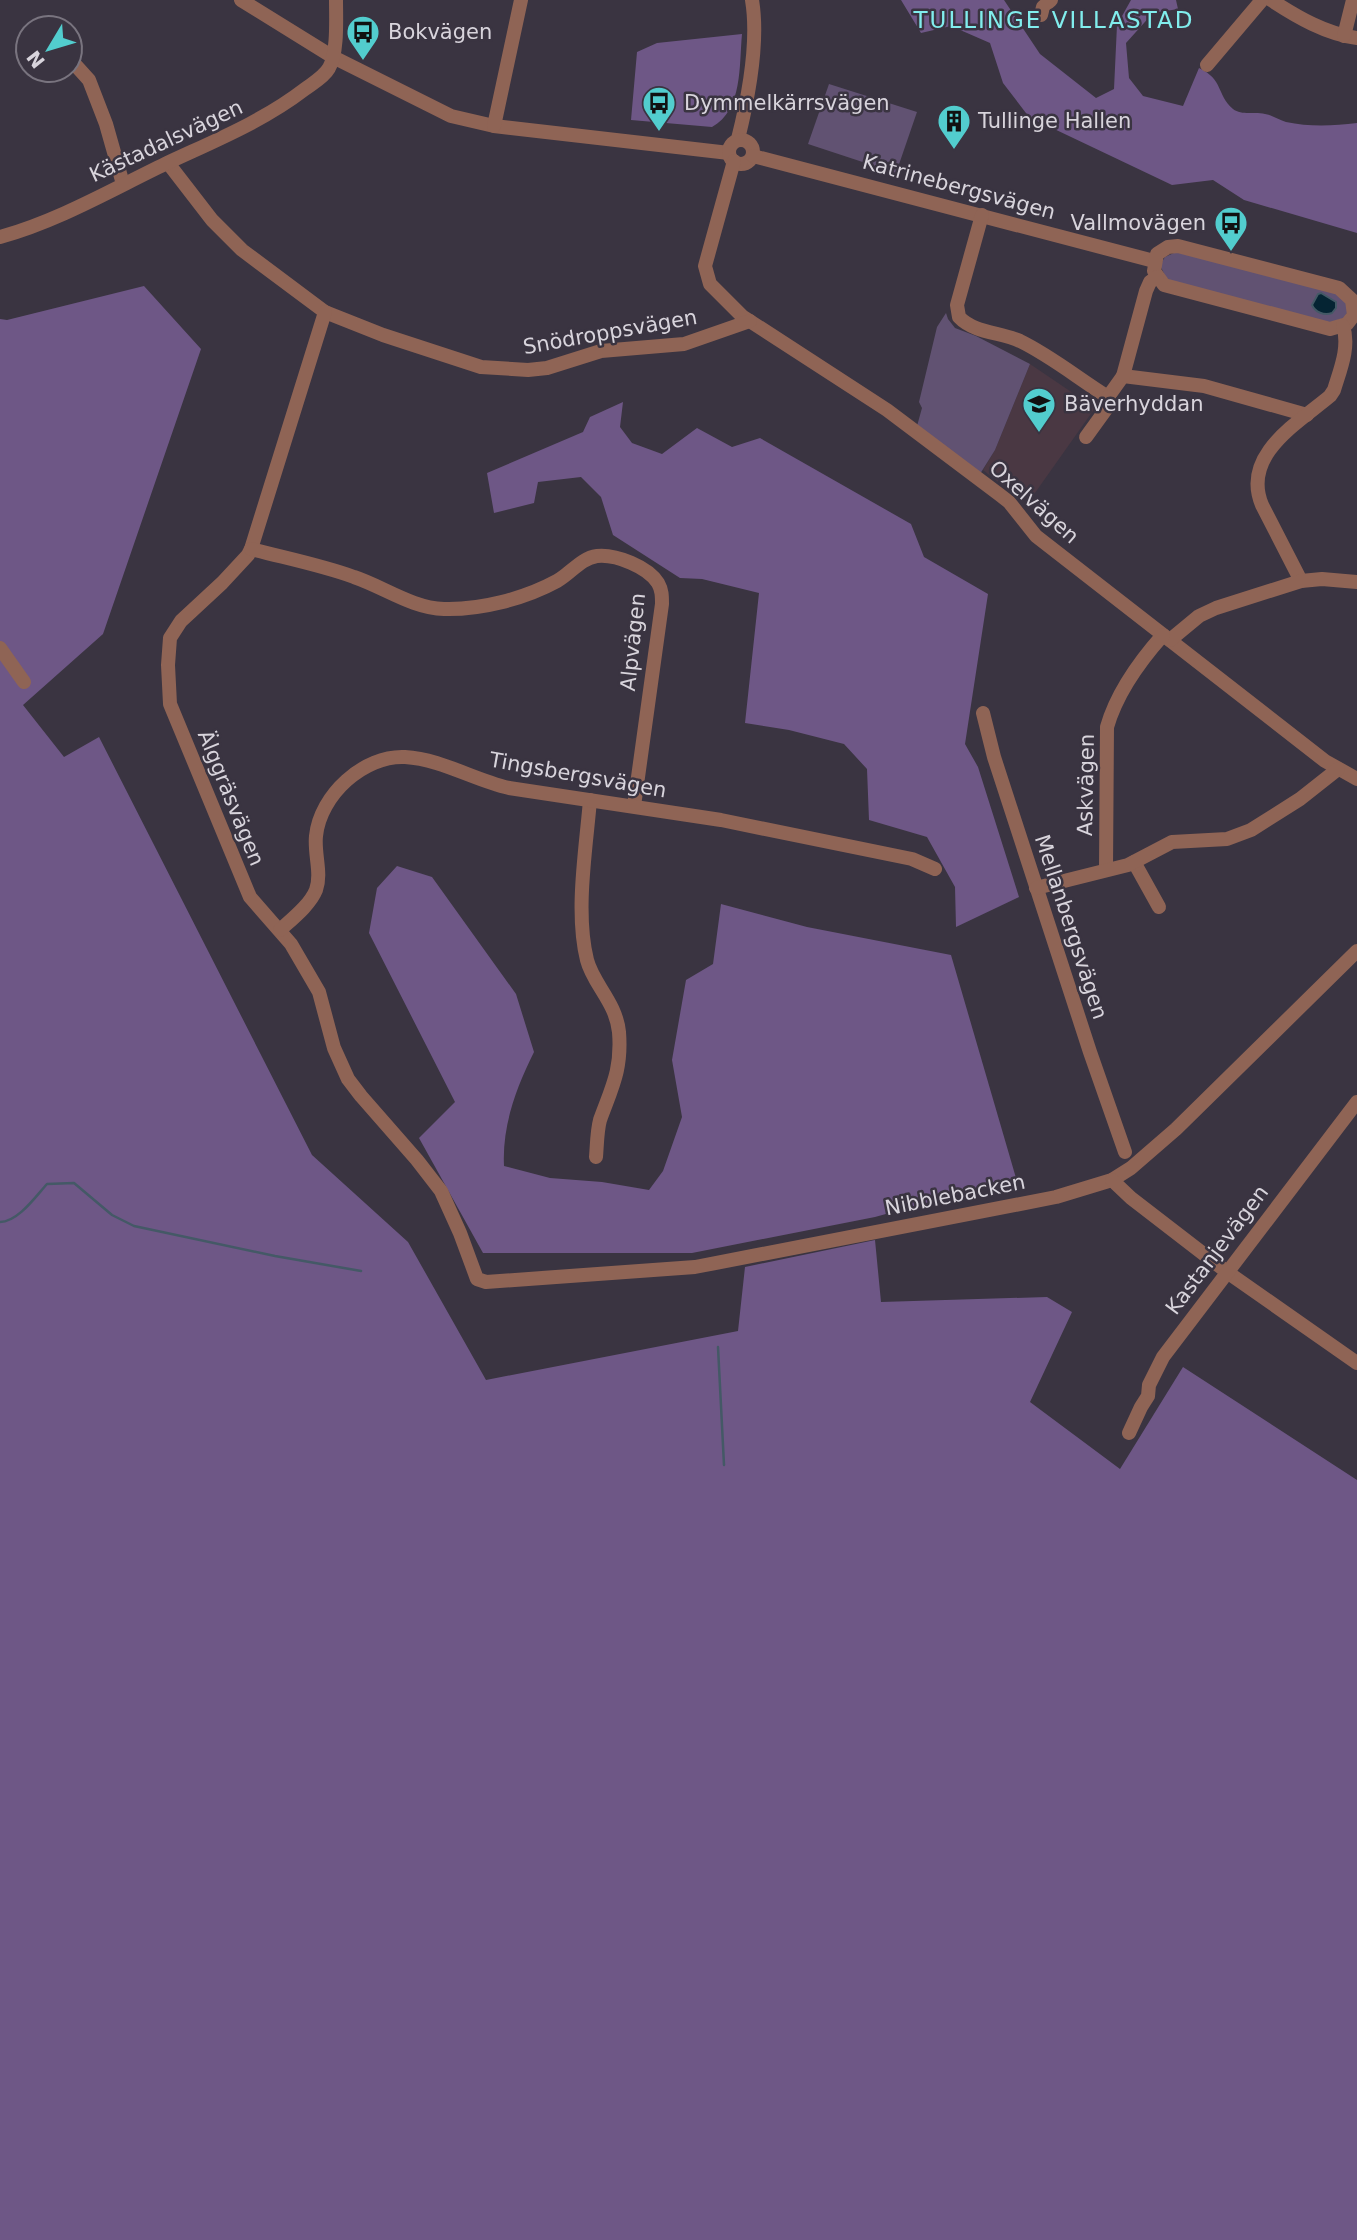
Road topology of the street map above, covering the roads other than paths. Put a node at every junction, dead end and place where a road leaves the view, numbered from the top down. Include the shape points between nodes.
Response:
1 (241, 0) edge
2 (336, 0) edge
3 (521, 0) edge
4 (752, 0) edge
5 (1051, 0) edge
6 (1262, 0) edge
7 (1271, 0) edge
8 (1353, 0) edge
9 (1041, 15) dead end
10 (1350, 37) edge
11 (333, 57) junction
12 (1207, 65) dead end
13 (84, 74) edge
14 (494, 126) junction
15 (738, 139) junction
16 (753, 156) junction
17 (731, 157) junction
18 (168, 163) junction
19 (123, 184) junction
20 (982, 215) junction
21 (0, 237) edge
22 (1154, 261) junction
23 (1157, 277) junction
24 (325, 312) junction
25 (1356, 316) edge
26 (746, 318) junction
27 (1343, 326) junction
28 (1123, 376) junction
29 (1108, 397) junction
30 (1307, 415) junction
31 (1086, 438) dead end
32 (251, 549) junction
33 (1301, 581) junction
34 (1357, 582) edge
35 (1166, 638) junction
36 (0, 648) edge
37 (24, 682) dead end
38 (983, 713) dead end
39 (1338, 769) junction
40 (1357, 779) edge
41 (590, 800) junction
42 (634, 806) junction
43 (1134, 862) junction
44 (935, 869) dead end
45 (1106, 869) junction
46 (1036, 888) junction
47 (1159, 906) dead end
48 (280, 930) junction
49 (1357, 951) edge
50 (1357, 1102) edge
51 (1125, 1152) dead end
52 (596, 1157) dead end
53 (1112, 1180) junction
54 (1227, 1272) junction
55 (473, 1274) joint
56 (1357, 1363) edge
57 (1129, 1433) dead end

1 - 11 street
2 - 11 street
3 - 14 street
4 - 15 street via 750,77
5 - 9 street
6 - 12 street
7 - 10 street via 1311,23
8 - 10 street
11 - 14 street via 451,117
11 - 18 street, Kästadalsvägen via 324,75 279,109
13 - 19 street via 106,124
14 - 17 street
15 - 16 street via 750,143
15 - 17 street via 731,145
16 - 17 street via 742,164
16 - 20 street, Katrinebergsvägen
17 - 26 street via 705,266 710,284
18 - 19 street, Kästadalsvägen
18 - 24 street, Snödroppsvägen via 242,250
19 - 21 street, Kästadalsvägen via 60,215
20 - 22 street, Katrinebergsvägen
20 - 29 street via 957,305 960,317 976,328 1022,342
22 - 23 street
22 - 25 street via 1160,250 1178,246 1334,287 1350,297
23 - 27 street via 1164,285 1211,298 1330,329
23 - 28 street via 1146,291
24 - 26 street, Snödroppsvägen via 481,367 513,371 547,368 601,351 684,344
24 - 32 street, Älggräsvägen
25 - 27 street
26 - 35 street, Oxelvägen via 887,410 1010,502 1036,536
27 - 30 street via 1346,345 1334,390
28 - 29 street
28 - 30 street via 1205,386
29 - 31 street via 1107,408
30 - 33 street via 1269,450 1257,481 1257,494
32 - 42 street, Alpvägen via 352,576 413,603 441,609 470,608 525,594 559,580 593,557 608,557 650,574 660,586 662,604
32 - 48 street, Älggräsvägen via 170,638 169,694 250,897
33 - 34 street, Askvägen
33 - 35 street, Askvägen via 1216,608
35 - 39 street, Oxelvägen
35 - 45 street, Askvägen via 1126,682 1111,710
36 - 37 street
38 - 46 street, Mellanbergsvägen
39 - 40 street, Oxelvägen
39 - 43 street via 1251,830 1227,839 1172,842
41 - 42 street, Tingsbergsvägen
41 - 48 street, Tingsbergsvägen via 509,788 418,759 374,763 345,782 325,807 316,833 316,889
41 - 52 street via 585,951 619,1030 619,1058 599,1123
42 - 44 street, Tingsbergsvägen via 912,859
43 - 45 street
43 - 47 street
45 - 46 street
46 - 51 street, Mellanbergsvägen
48 - 55 street, Älggräsvägen via 319,992 348,1079 440,1191 465,1244
49 - 53 street, Nibblebacken via 1176,1129
50 - 54 street, Kastanjevägen
53 - 54 street
53 - 55 street, Nibblebacken via 1056,1197 695,1267 486,1282
54 - 56 street
54 - 57 street, Kastanjevägen via 1159,1364

